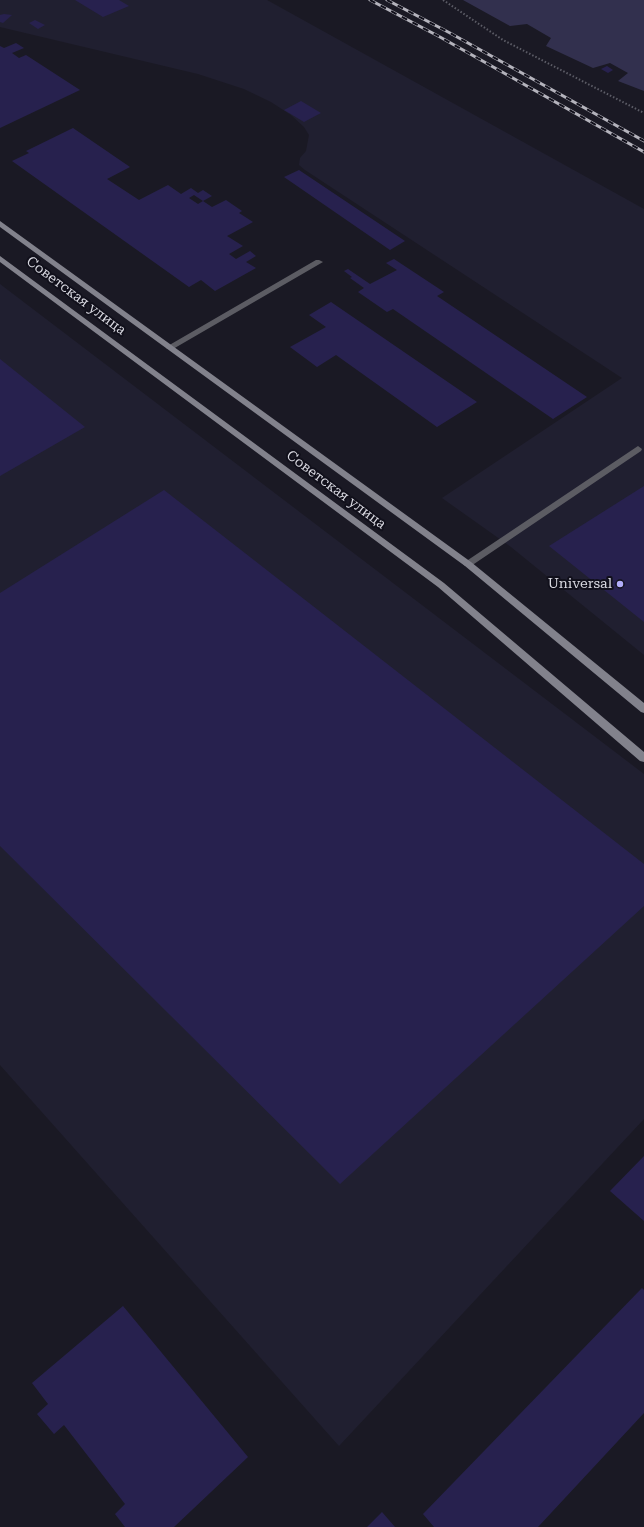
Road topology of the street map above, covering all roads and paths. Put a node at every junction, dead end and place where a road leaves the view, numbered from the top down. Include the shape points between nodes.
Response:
1 (443, 0) edge
2 (644, 113) edge
3 (0, 224) edge
4 (0, 258) edge
5 (319, 262) dead end
6 (170, 347) junction
7 (638, 449) dead end
8 (468, 564) junction
9 (644, 709) edge
10 (644, 758) edge

1 - 2 path via 503,40
3 - 6 main road, Советская улица
4 - 10 main road, Советская улица via 441,585
5 - 6 lane
6 - 8 main road, Советская улица
7 - 8 lane
8 - 9 main road, Советская улица

